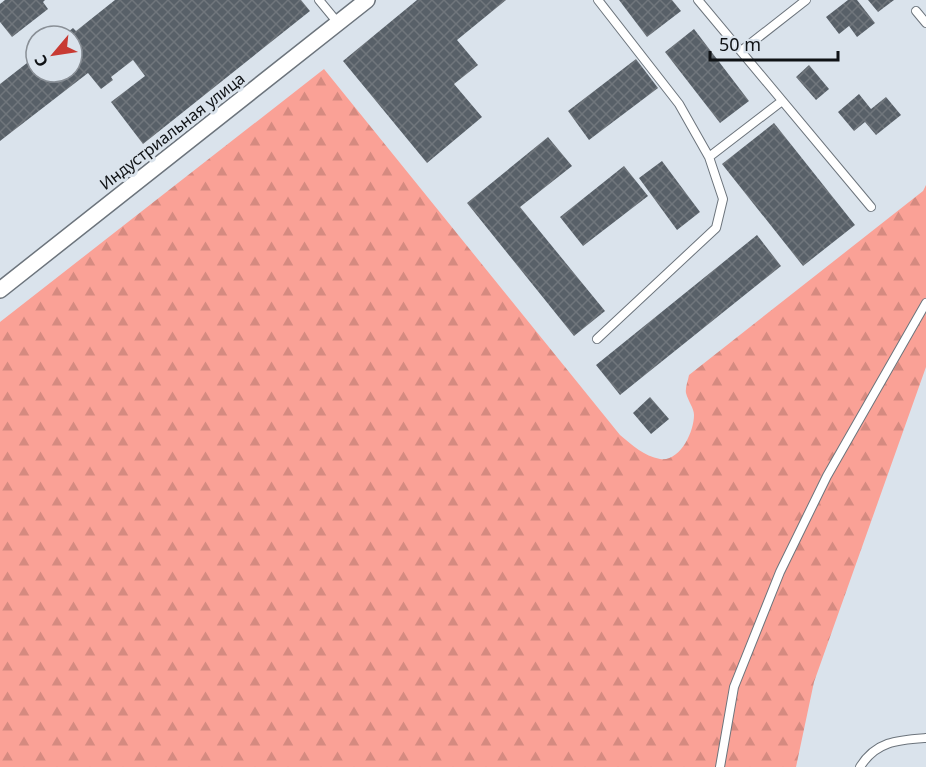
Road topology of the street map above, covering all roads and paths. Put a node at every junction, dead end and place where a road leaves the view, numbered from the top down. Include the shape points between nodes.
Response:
1 (319, 0) edge
2 (367, 0) edge
3 (598, 0) edge
4 (698, 0) edge
5 (806, 0) edge
6 (916, 11) dead end
7 (338, 23) junction
8 (926, 23) edge
9 (741, 51) junction
10 (782, 101) junction
11 (709, 157) junction
12 (870, 207) dead end
13 (0, 290) edge
14 (926, 303) edge
15 (597, 339) dead end
16 (926, 738) edge
17 (720, 767) edge
18 (860, 767) edge

1 - 7 lane
2 - 7 street, Индустриальная улица
3 - 11 lane via 679,104
4 - 9 lane
5 - 9 lane
6 - 8 lane
7 - 13 street, Индустриальная улица
9 - 10 lane
10 - 11 lane
10 - 12 lane
11 - 15 lane via 723,199 716,228
14 - 17 lane via 827,476 780,572 734,687
16 - 18 lane via 879,746

